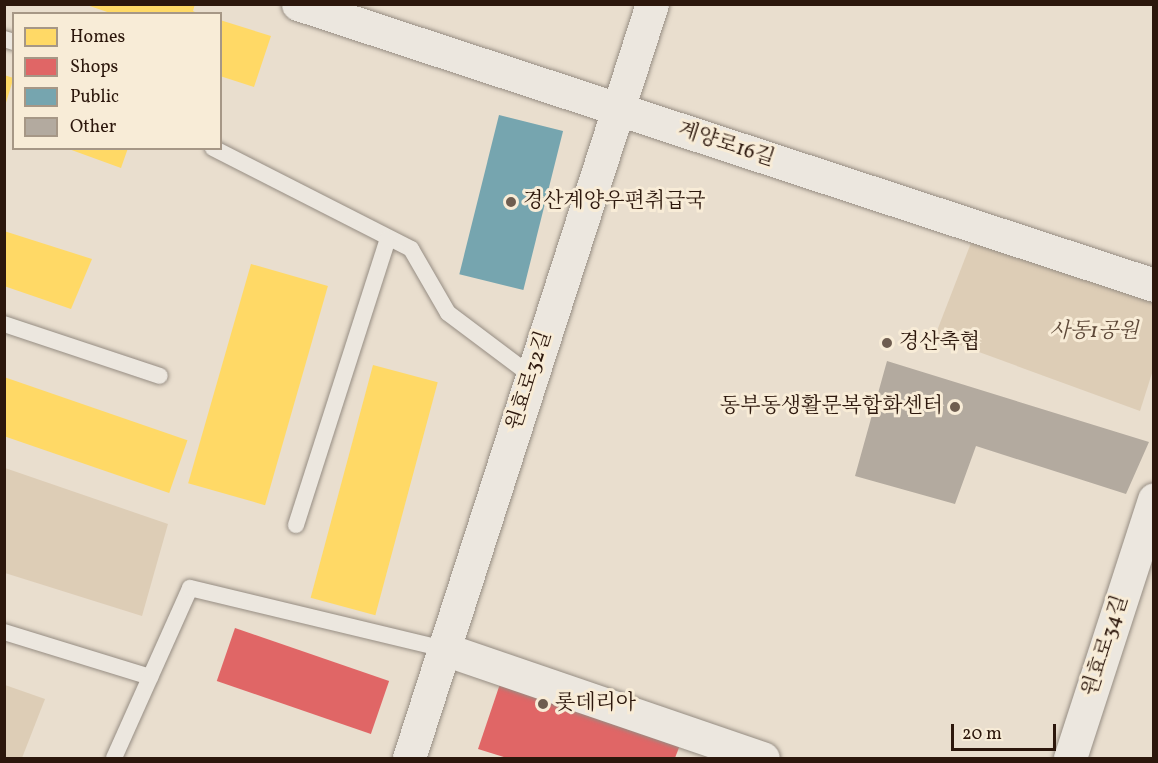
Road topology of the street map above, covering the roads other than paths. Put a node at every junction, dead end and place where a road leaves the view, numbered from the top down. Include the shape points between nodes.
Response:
1 (298, 4) edge
2 (652, 4) edge
3 (618, 110) junction
4 (217, 150) edge
5 (388, 238) junction
6 (1154, 285) edge
7 (4, 324) edge
8 (160, 376) dead end
9 (532, 376) junction
10 (1154, 500) edge
11 (296, 525) dead end
12 (1143, 571) edge
13 (4, 632) edge
14 (444, 649) junction
15 (150, 677) junction
16 (753, 757) edge
17 (114, 759) edge
18 (409, 759) edge
19 (1070, 759) edge

1 - 3 street, 계양로16길
2 - 3 street, 원효로32길
3 - 6 street, 계양로16길
3 - 9 street, 원효로32길
4 - 5 lane
5 - 9 lane via 411,249 448,313
5 - 11 lane
7 - 8 lane
9 - 14 street, 원효로32길
10 - 12 street, 원효로34길
12 - 19 street, 원효로34길
13 - 15 lane
14 - 15 lane via 190,588
14 - 16 street
14 - 18 street, 원효로32길
15 - 17 lane

